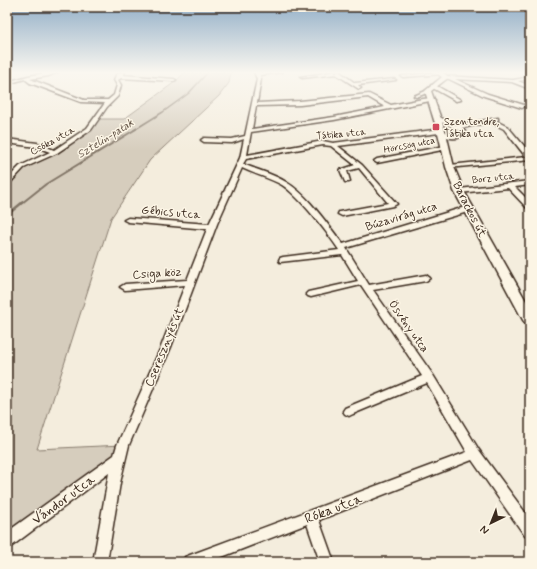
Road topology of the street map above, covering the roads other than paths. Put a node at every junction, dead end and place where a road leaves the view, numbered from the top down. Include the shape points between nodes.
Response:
1 (74, 99) edge
2 (113, 99) edge
3 (254, 99) edge
4 (338, 99) edge
5 (375, 99) edge
6 (454, 99) edge
7 (498, 99) edge
8 (432, 100) joint
9 (458, 100) dead end
10 (109, 102) junction
11 (253, 105) junction
12 (522, 106) dead end
13 (390, 107) junction
14 (437, 118) junction
15 (456, 127) junction
16 (441, 132) junction
17 (247, 134) junction
18 (204, 140) dead end
19 (7, 141) edge
20 (333, 145) junction
21 (445, 148) junction
22 (55, 152) junction
23 (530, 158) edge
24 (241, 161) junction
25 (378, 161) dead end
26 (360, 166) junction
27 (450, 167) junction
28 (347, 181) dead end
29 (7, 183) edge
30 (530, 183) edge
31 (509, 185) junction
32 (459, 191) junction
33 (530, 206) edge
34 (468, 209) junction
35 (342, 214) dead end
36 (128, 220) dead end
37 (212, 227) junction
38 (343, 250) junction
39 (283, 260) dead end
40 (426, 278) dead end
41 (190, 282) junction
42 (365, 285) junction
43 (125, 287) dead end
44 (311, 294) dead end
45 (530, 320) edge
46 (429, 378) junction
47 (349, 411) dead end
48 (476, 454) junction
49 (120, 458) junction
50 (311, 516) junction
51 (530, 531) edge
52 (7, 541) edge
53 (100, 562) edge
54 (190, 562) edge
55 (327, 562) edge

1 - 10 street via 83,102
2 - 10 street, Csóka utca
3 - 11 street, Cseresznyés út
4 - 11 street
5 - 13 street
6 - 9 street
7 - 12 street
8 - 13 street
8 - 14 street, Barackos út
10 - 22 street, Csóka utca via 89,129
11 - 17 street, Cseresznyés út
13 - 17 street
14 - 15 street
14 - 16 street, Barackos út
15 - 16 street, Tátika utca via 463,131 462,135 452,136
15 - 23 street via 493,120 506,128
16 - 20 street, Tátika utca
16 - 21 street, Barackos út
17 - 18 street via 232,141
17 - 24 street, Cseresznyés út
19 - 22 street via 37,145
20 - 24 street, Tátika utca via 323,143
20 - 26 street
21 - 25 street, Hörcsög utca
21 - 27 street, Barackos út
22 - 29 street, Csóka utca via 22,167
23 - 27 street
24 - 37 street, Cseresznyés út
24 - 38 street, Ösvény utca via 290,188
26 - 28 street via 342,170
26 - 35 street via 392,204
27 - 32 street, Barackos út
30 - 31 street, Borz utca
31 - 32 street, Borz utca
31 - 33 street
32 - 34 street, Barackos út
34 - 38 street, Búzavirág utca
34 - 45 street, Barackos út
36 - 37 street, Gébics utca
37 - 41 street, Cseresznyés út
38 - 39 street, Búzavirág utca
38 - 42 street, Ösvény utca
40 - 42 street
41 - 43 street, Csiga köz
41 - 49 street, Cseresznyés út
42 - 44 street
42 - 46 street, Ösvény utca
46 - 47 street
46 - 48 street, Ösvény utca
48 - 50 street, Róka utca
48 - 51 street, Ösvény utca
49 - 52 street, Vándor utca
49 - 53 street, Cseresznyés út via 113,483
50 - 54 street, Róka utca
50 - 55 street

